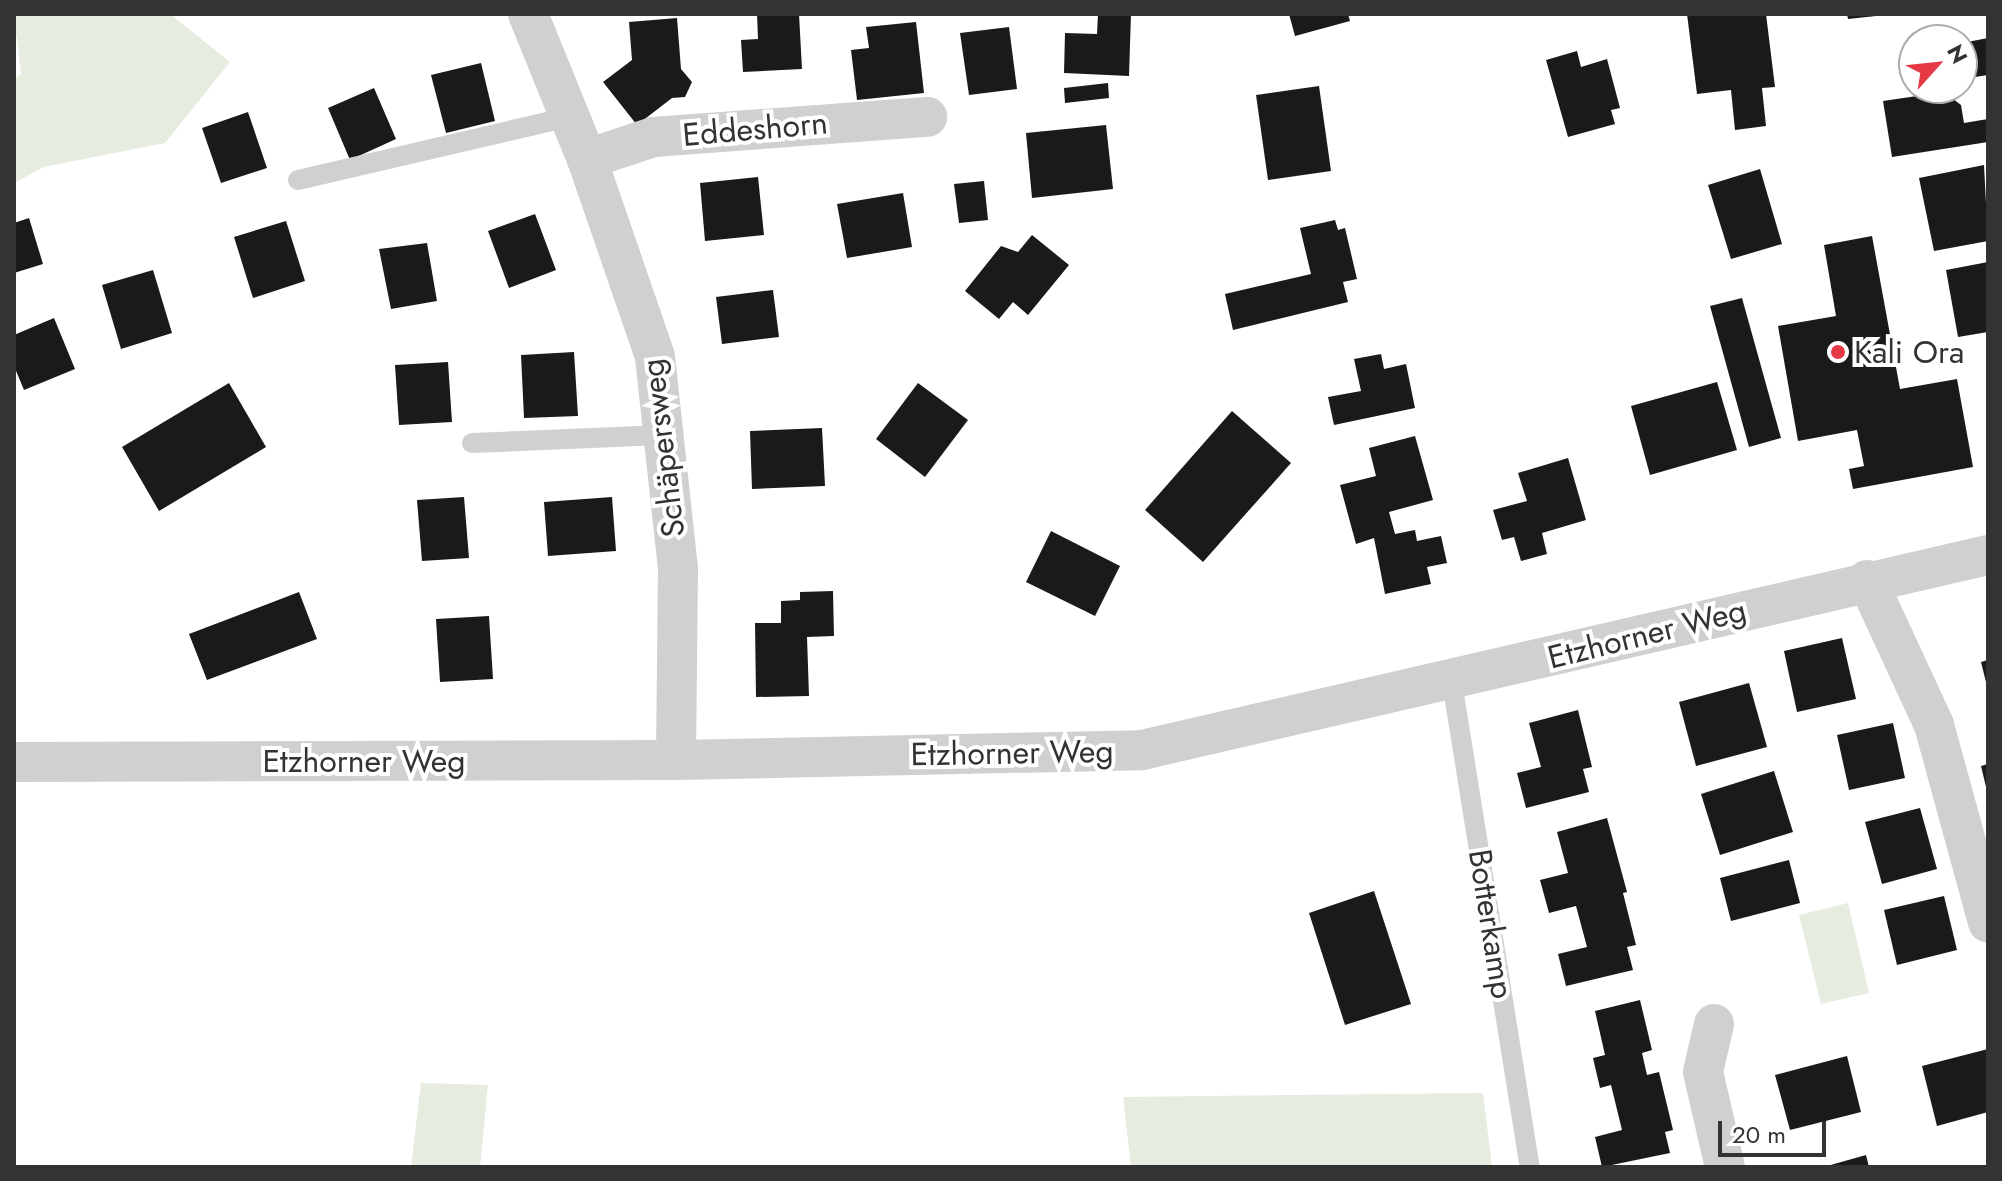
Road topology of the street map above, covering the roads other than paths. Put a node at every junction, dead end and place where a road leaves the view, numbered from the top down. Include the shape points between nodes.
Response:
1 (528, 14) edge
2 (568, 117) junction
3 (927, 117) dead end
4 (587, 159) junction
5 (298, 180) dead end
6 (663, 435) junction
7 (472, 443) dead end
8 (1988, 555) edge
9 (1867, 580) junction
10 (1452, 682) junction
11 (676, 760) junction
12 (14, 762) edge
13 (1988, 923) edge
14 (1714, 1024) dead end
15 (1530, 1167) edge
16 (1725, 1167) edge

1 - 2 street, Schäpersweg
2 - 4 street, Schäpersweg
2 - 5 lane
3 - 4 street, Eddeshorn via 653,137
4 - 6 street, Schäpersweg via 655,357
6 - 7 lane
6 - 11 street, Schäpersweg via 678,568
8 - 9 street, Etzhorner Weg
9 - 10 street, Etzhorner Weg
9 - 13 street via 1934,725
10 - 11 street, Etzhorner Weg via 1142,750
10 - 15 lane, Botterkamp
11 - 12 street, Etzhorner Weg
14 - 16 street via 1703,1072

